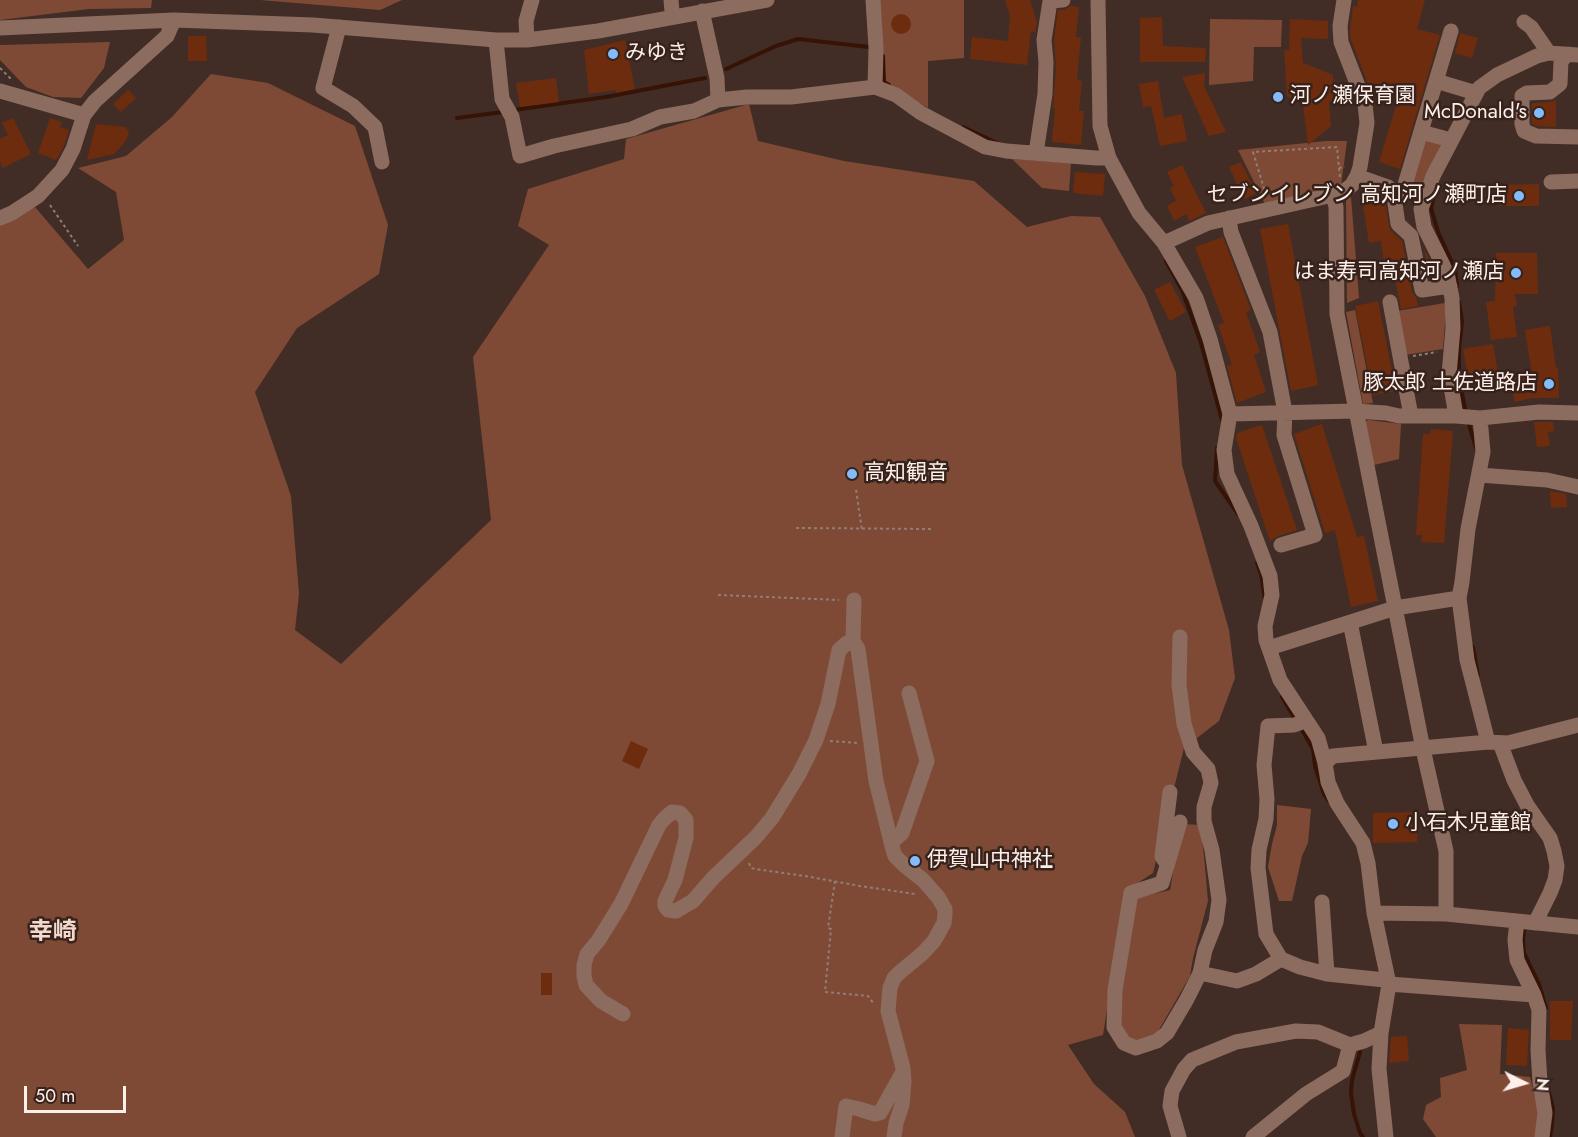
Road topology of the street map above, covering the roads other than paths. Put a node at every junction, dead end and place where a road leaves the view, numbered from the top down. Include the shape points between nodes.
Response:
1 (532, 0) edge
2 (767, 0) edge
3 (873, 0) edge
4 (1063, 0) edge
5 (1098, 0) edge
6 (1344, 0) edge
7 (702, 11) junction
8 (174, 20) junction
9 (1524, 22) dead end
10 (339, 27) junction
11 (0, 28) edge
12 (1451, 31) dead end
13 (496, 40) junction
14 (527, 40) junction
15 (1549, 53) junction
16 (1573, 55) edge
17 (1436, 81) junction
18 (875, 87) junction
19 (0, 91) edge
20 (1476, 93) junction
21 (718, 100) junction
22 (84, 115) junction
23 (1421, 132) junction
24 (1578, 137) edge
25 (1451, 140) junction
26 (1036, 153) junction
27 (1109, 158) junction
28 (382, 162) dead end
29 (1358, 171) junction
30 (1578, 181) edge
31 (1551, 182) dead end
32 (1336, 189) junction
33 (1397, 194) junction
34 (1421, 209) junction
35 (0, 218) edge
36 (1229, 219) junction
37 (1164, 243) junction
38 (1450, 286) junction
39 (1390, 303) dead end
40 (1355, 411) junction
41 (1285, 412) junction
42 (1578, 413) edge
43 (1230, 414) junction
44 (1411, 416) junction
45 (1468, 417) junction
46 (1479, 475) junction
47 (1578, 487) edge
48 (1281, 545) dead end
49 (1459, 598) junction
50 (854, 600) road end
51 (1395, 608) junction
52 (1350, 622) junction
53 (1180, 637) dead end
54 (853, 641) junction
55 (1269, 648) junction
56 (909, 693) dead end
57 (1299, 722) junction
58 (1578, 725) edge
59 (1494, 742) junction
60 (1423, 749) junction
61 (1376, 752) junction
62 (1325, 763) junction
63 (1170, 792) dead end
64 (1180, 822) dead end
65 (891, 843) junction
66 (1168, 864) junction
67 (1322, 902) dead end
68 (1374, 913) junction
69 (1446, 914) junction
70 (1527, 922) junction
71 (1578, 927) edge
72 (1281, 959) junction
73 (1200, 973) junction
74 (1327, 974) junction
75 (1382, 981) junction
76 (1534, 995) junction
77 (623, 1014) dead end
78 (1381, 1033) junction
79 (1350, 1045) junction
80 (903, 1072) junction
81 (842, 1137) edge
82 (894, 1137) edge
83 (1179, 1137) edge
84 (1253, 1137) edge
85 (1386, 1137) edge
86 (1542, 1137) edge

1 - 14 street via 526,21
2 - 7 street
3 - 18 street
4 - 26 street via 1050,1 1044,40 1045,94
5 - 27 street via 1100,126
6 - 29 street via 1341,42 1365,104
7 - 14 street
7 - 21 street
8 - 10 street
8 - 11 street
8 - 22 street via 167,36
9 - 15 street
10 - 13 street
10 - 28 street via 323,88 353,106 375,127
12 - 17 street
13 - 14 street
13 - 21 street via 502,99 512,117 520,156 632,129
15 - 16 street
15 - 20 street via 1497,75
16 - 24 street via 1561,62 1560,84 1550,92 1522,96 1522,124 1524,131 1536,136
17 - 20 street
17 - 23 street
18 - 21 street via 791,97
18 - 26 street via 896,95 985,147
19 - 22 street
20 - 25 street
22 - 35 street via 63,170 38,196
23 - 25 street
23 - 33 street
25 - 34 street
26 - 27 street
27 - 37 street via 1138,213
29 - 32 street via 1352,185 1344,191
29 - 33 street
30 - 31 street
32 - 36 street
32 - 40 street via 1337,314
33 - 34 street
33 - 38 street via 1398,224 1411,236 1422,290
34 - 38 street via 1424,227
36 - 37 street via 1208,223
36 - 41 street via 1270,332
37 - 43 street via 1196,298
38 - 45 street via 1453,328 1449,375
39 - 44 street
40 - 41 street
40 - 44 street
40 - 51 street
41 - 43 street
41 - 48 street via 1284,435 1315,535
42 - 45 street
43 - 55 street via 1224,450 1227,474 1270,576 1272,595 1265,626
44 - 45 street
45 - 46 street via 1483,452
46 - 47 street via 1547,480
46 - 49 street
49 - 51 street
49 - 59 street via 1467,660
50 - 54 street
51 - 52 street
51 - 60 street
52 - 55 street
52 - 61 street
53 - 73 street via 1179,685 1184,724 1193,752 1208,769 1211,783 1204,821 1219,900
54 - 65 street via 858,649 876,781
54 - 77 street via 839,651 816,740 768,823 693,901 676,911 668,910 665,901 686,838 686,820 680,813 672,812 659,825 621,904 587,954 584,965 586,985 601,1001
55 - 57 street
56 - 65 street via 927,762 902,833
57 - 62 street via 1318,738
57 - 72 street via 1268,726 1264,765 1266,819 1258,868 1266,934
58 - 59 street via 1509,743
59 - 60 street
59 - 70 street via 1527,805 1550,838 1557,866 1550,893
60 - 61 street
60 - 69 street via 1446,851
61 - 62 street via 1333,756
62 - 68 street via 1337,803 1363,843
63 - 66 street via 1162,856
64 - 66 street
65 - 80 street via 896,856 923,880 945,909 944,923 934,941 891,983 889,1016
66 - 73 street via 1162,883 1131,893 1115,990 1114,1027 1124,1043 1136,1048 1167,1033
67 - 74 street
68 - 69 street
68 - 75 street
69 - 70 street
70 - 71 street
70 - 76 street via 1515,940 1517,960
72 - 73 street via 1237,981
72 - 74 street
74 - 75 street
75 - 76 street
75 - 78 street
76 - 86 street via 1539,1010 1538,1050 1545,1113
78 - 79 street
78 - 85 street via 1379,1069
79 - 83 street via 1318,1032 1296,1031 1236,1042 1192,1060 1172,1091 1170,1106
79 - 84 street via 1342,1071
80 - 81 street via 880,1113 846,1106
80 - 82 street via 904,1091

